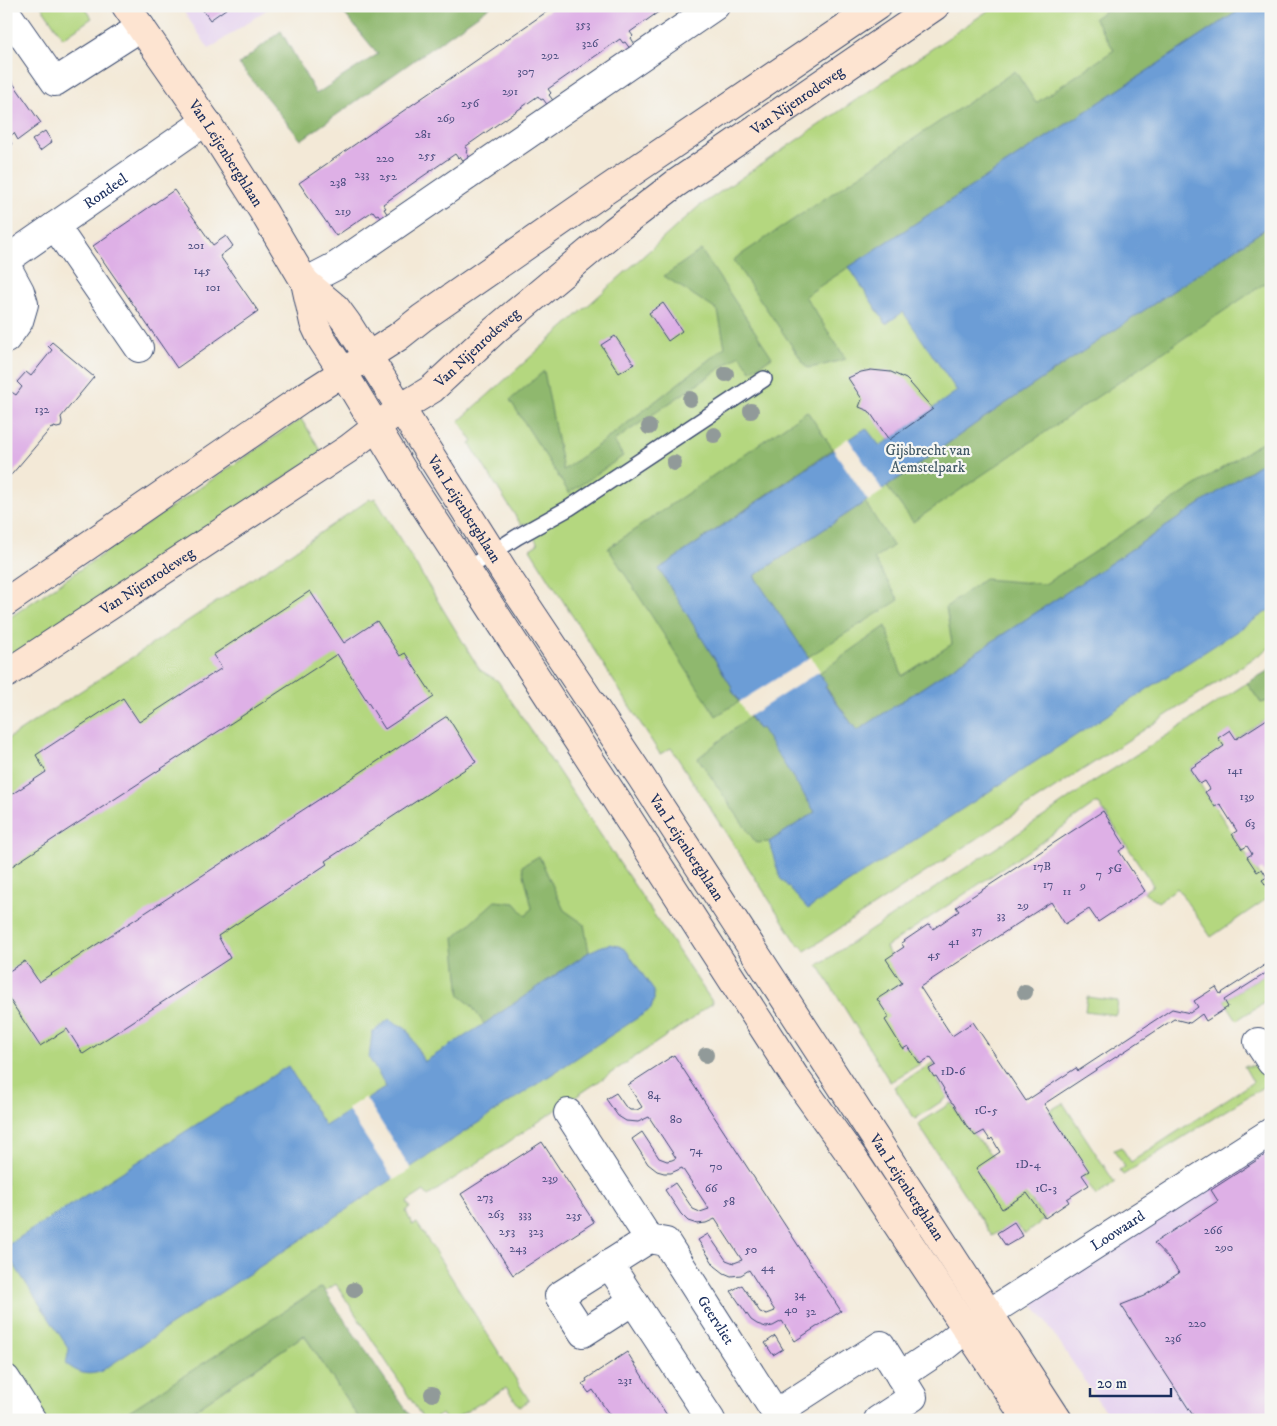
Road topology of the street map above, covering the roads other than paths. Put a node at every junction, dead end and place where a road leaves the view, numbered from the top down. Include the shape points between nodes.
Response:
1 (715, 6) edge
2 (877, 6) edge
3 (935, 6) edge
4 (6, 12) edge
5 (133, 17) edge
6 (206, 121) junction
7 (55, 226) junction
8 (6, 260) edge
9 (6, 265) edge
10 (305, 282) junction
11 (6, 338) edge
12 (139, 348) dead end
13 (368, 356) junction
14 (343, 372) junction
15 (764, 379) dead end
16 (401, 408) junction
17 (376, 427) junction
18 (492, 553) junction
19 (467, 569) junction
20 (6, 602) edge
21 (6, 674) edge
22 (568, 1113) dead end
23 (1271, 1132) edge
24 (649, 1239) junction
25 (610, 1264) junction
26 (633, 1301) junction
27 (989, 1313) junction
28 (966, 1329) junction
29 (900, 1376) junction
30 (6, 1379) edge
31 (778, 1416) edge
32 (1057, 1419) edge
33 (32, 1420) edge
34 (711, 1420) edge
35 (878, 1420) edge
36 (1027, 1420) edge

1 - 10 street via 336,266
2 - 13 street
3 - 16 street, Van Nijenrodeweg via 675,184 614,230 432,389
4 - 5 street, Van Leijenberghlaan via 55,82
5 - 6 street, Van Leijenberghlaan
6 - 7 street, Rondeel
6 - 10 street, Van Leijenberghlaan
7 - 8 street, Rondeel
7 - 12 street
9 - 11 street via 24,304 19,321
10 - 13 street, Van Leijenberghlaan via 336,308
10 - 14 street, Van Leijenberghlaan via 314,323
13 - 14 street
13 - 16 street, Van Leijenberghlaan
14 - 17 street, Van Leijenberghlaan
14 - 20 street
15 - 18 lane via 569,508
16 - 17 street, Van Nijenrodeweg
16 - 18 street, Van Leijenberghlaan
17 - 19 street, Van Leijenberghlaan
17 - 21 street, Van Nijenrodeweg via 348,449
18 - 19 lane
18 - 27 street, Van Leijenberghlaan
19 - 28 street, Van Leijenberghlaan via 749,1007
22 - 24 street
23 - 27 street, Loowaard
24 - 25 street
24 - 31 street, Geervliet via 666,1242
25 - 26 street
25 - 26 street via 559,1296 583,1333
26 - 34 street
27 - 28 street, Loowaard
27 - 32 street, Van Leijenberghlaan
28 - 29 street
28 - 36 street, Van Leijenberghlaan
29 - 31 street, Geervliet via 881,1345
29 - 35 street, Geervliet via 913,1397
30 - 33 street

